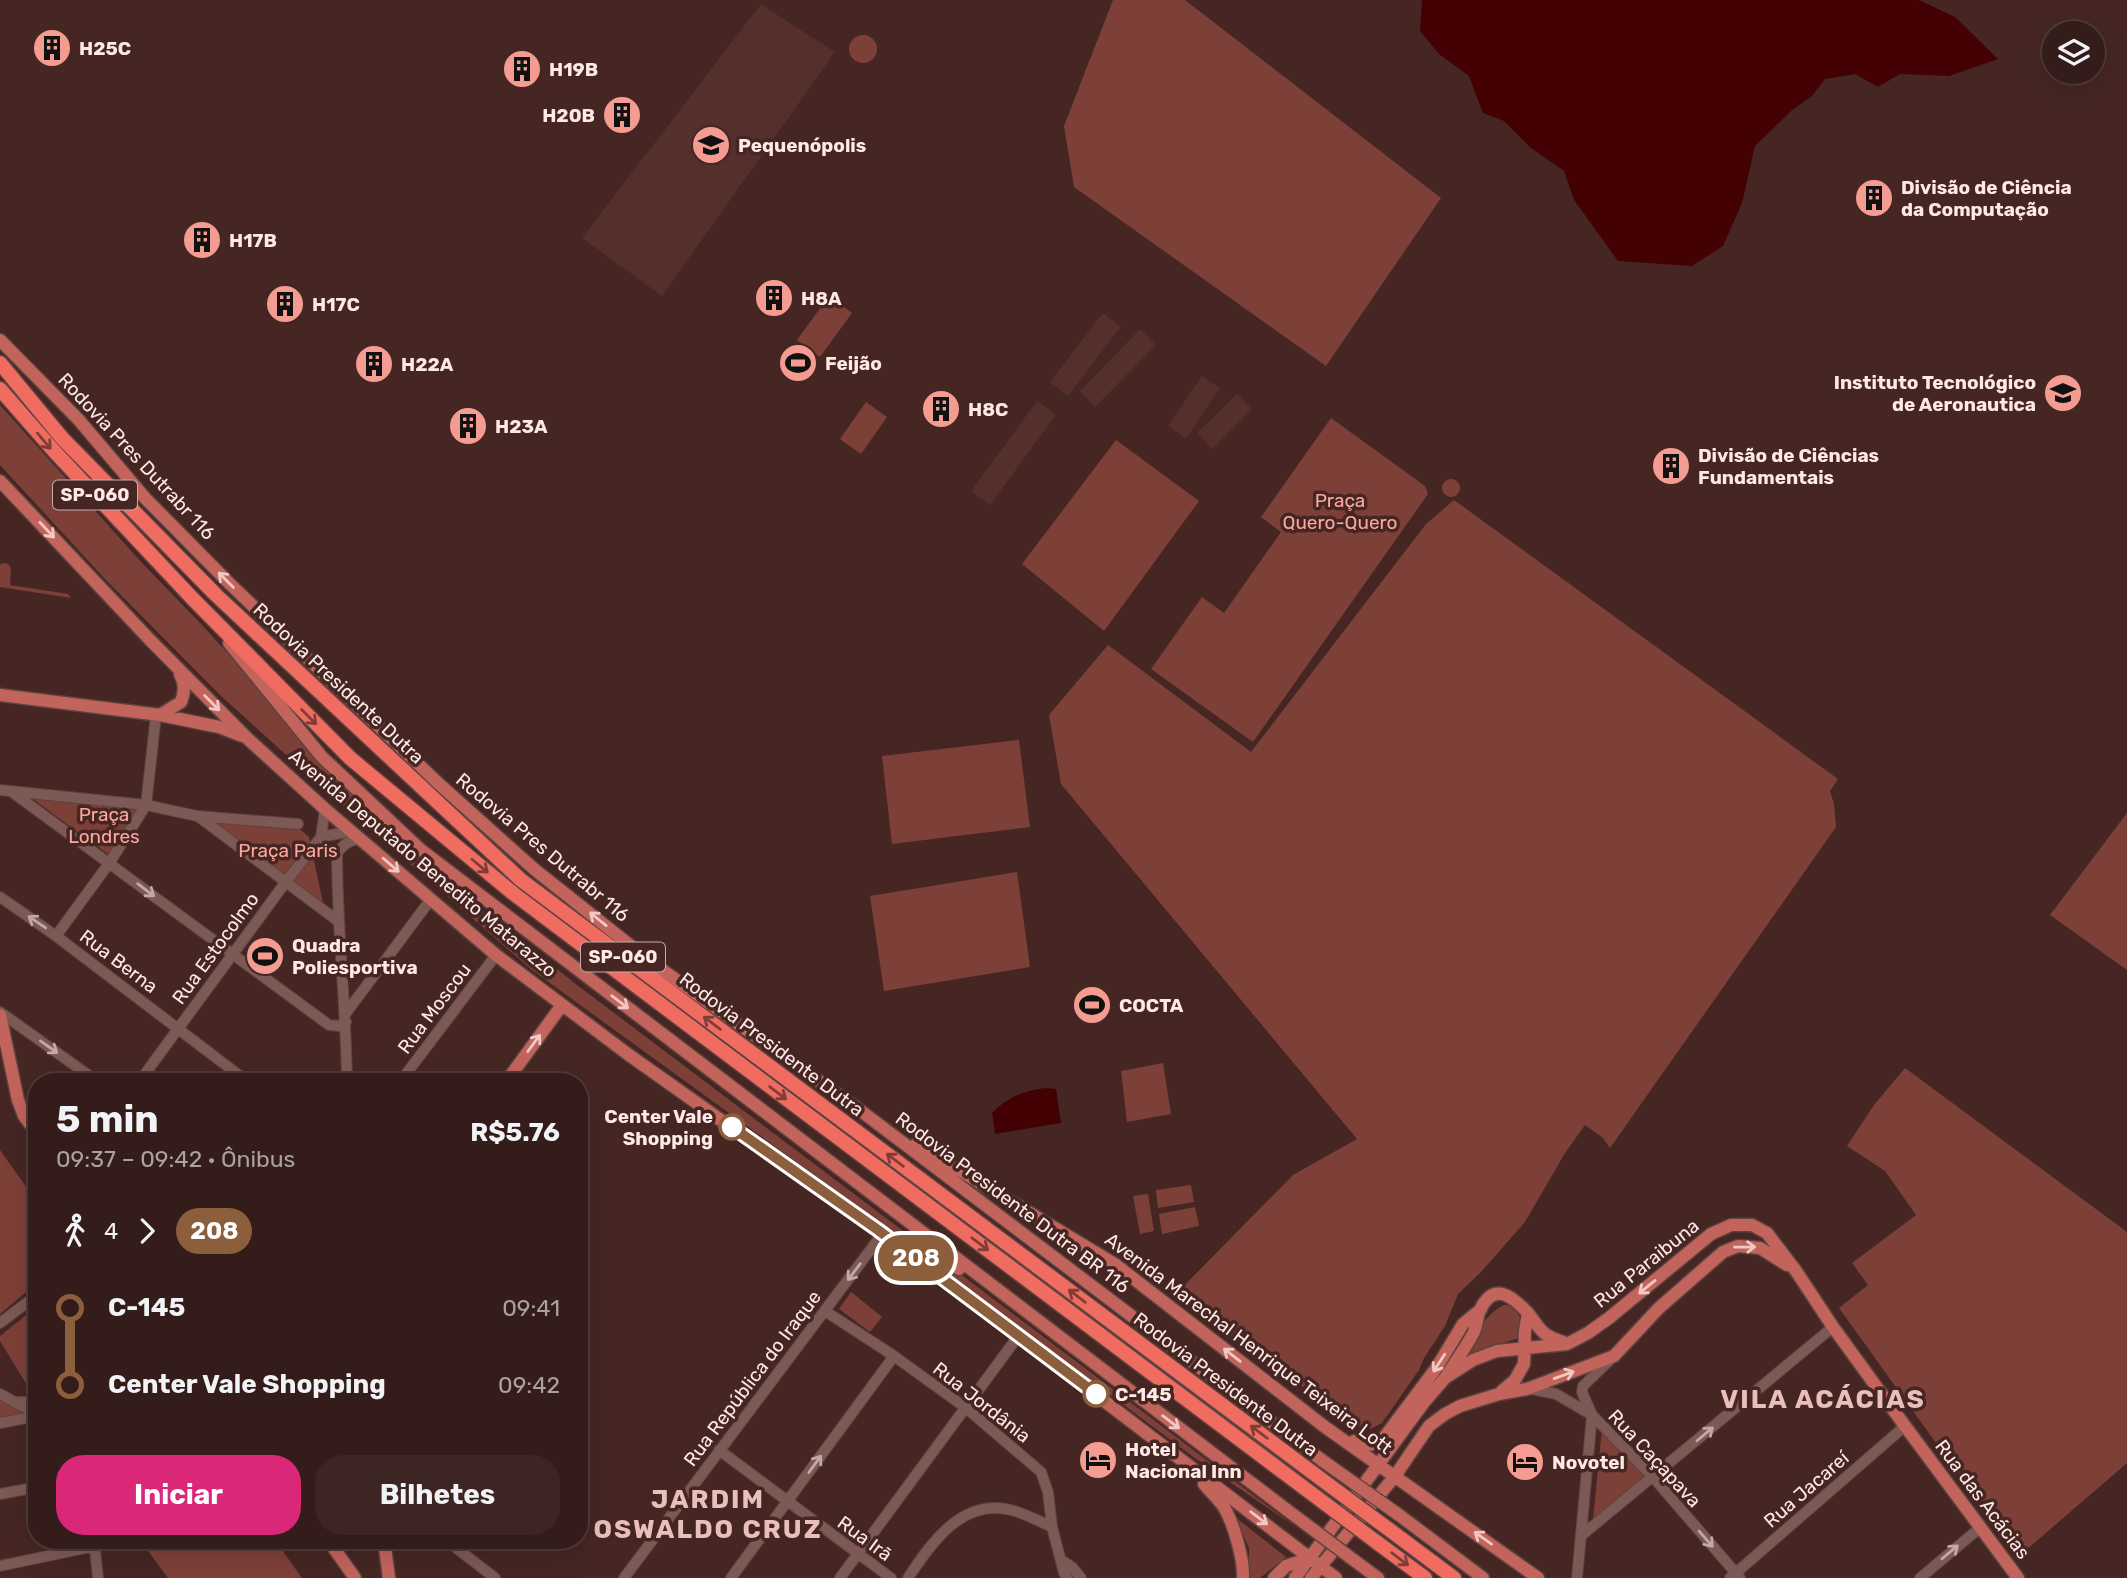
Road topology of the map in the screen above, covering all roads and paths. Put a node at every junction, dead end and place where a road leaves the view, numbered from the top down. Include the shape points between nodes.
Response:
1 (0, 340) edge
2 (0, 363) edge
3 (0, 389) edge
4 (0, 481) edge
5 (192, 598) junction
6 (177, 667) junction
7 (0, 695) edge
8 (158, 715) junction
9 (248, 739) junction
10 (0, 790) edge
11 (12, 792) junction
12 (146, 806) junction
13 (325, 808) junction
14 (197, 816) junction
15 (298, 824) dead end
16 (357, 835) junction
17 (321, 837) junction
18 (110, 862) junction
19 (285, 883) junction
20 (0, 897) edge
21 (431, 899) junction
22 (338, 921) junction
23 (56, 936) junction
24 (232, 954) junction
25 (496, 956) junction
26 (562, 1005) junction
27 (0, 1014) edge
28 (346, 1017) junction
29 (178, 1028) junction
30 (85, 1073) edge
31 (146, 1073) edge
32 (236, 1073) edge
33 (348, 1073) edge
34 (407, 1073) edge
35 (513, 1073) edge
36 (857, 1108) junction
37 (28, 1121) edge
38 (857, 1215) junction
39 (883, 1233) junction
40 (1796, 1271) junction
41 (992, 1286) junction
42 (28, 1303) edge
43 (1481, 1309) junction
44 (825, 1311) junction
45 (1528, 1313) junction
46 (0, 1323) edge
47 (1833, 1327) junction
48 (1019, 1335) junction
49 (1567, 1343) junction
50 (1524, 1348) junction
51 (894, 1356) junction
52 (1614, 1356) junction
53 (1445, 1378) junction
54 (1527, 1389) junction
55 (0, 1394) edge
56 (1499, 1394) junction
57 (15, 1402) junction
58 (28, 1402) edge
59 (966, 1408) junction
60 (28, 1410) edge
61 (1592, 1415) junction
62 (28, 1417) edge
63 (0, 1423) edge
64 (1905, 1426) junction
65 (1325, 1427) junction
66 (719, 1450) junction
67 (1185, 1463) junction
68 (1379, 1464) junction
69 (1395, 1476) junction
70 (1653, 1477) junction
71 (28, 1489) edge
72 (0, 1494) edge
73 (786, 1502) junction
74 (1052, 1527) junction
75 (1981, 1527) junction
76 (1582, 1535) junction
77 (69, 1549) edge
78 (95, 1549) edge
79 (334, 1549) edge
80 (385, 1549) edge
81 (458, 1549) edge
82 (858, 1555) junction
83 (1313, 1561) junction
84 (0, 1566) edge
85 (1065, 1574) edge
86 (1735, 1576) edge
87 (98, 1578) edge
88 (355, 1578) edge
89 (389, 1578) edge
90 (495, 1578) edge
91 (624, 1578) edge
92 (731, 1578) edge
93 (840, 1578) edge
94 (891, 1578) edge
95 (908, 1578) edge
96 (1081, 1578) edge
97 (1243, 1578) edge
98 (1274, 1578) edge
99 (1295, 1578) edge
100 (1311, 1578) edge
101 (1336, 1578) edge
102 (1378, 1578) edge
103 (1425, 1578) edge
104 (1454, 1578) edge
105 (1483, 1578) edge
106 (1538, 1578) edge
107 (1577, 1578) edge
108 (1920, 1578) edge
109 (2018, 1578) edge

36 -> 1 main road, Rodovia Pres Dutrabr 116 via 651,962 534,869 222,576
104 -> 2 highway, Rodovia Presidente Dutra / SP-060, bridge via 521,880 216,595 62,438
3 -> 5 highway, Rodovia Presidente Dutra / SP-060
4 -> 6 main road, Avenida Deputado Benedito Matarazzo
5 -> 41 main road via 323,757 421,850
5 -> 103 highway, Rodovia Presidente Dutra / SP-060, bridge via 350,758 514,894
6 - 8 main road via 185,692 181,702
6 -> 9 main road, Avenida Deputado Benedito Matarazzo
7 - 8 main road
8 - 9 main road via 219,727
8 - 12 street
9 - 13 main road, Avenida Deputado Benedito Matarazzo
10 - 11 street
11 - 12 street
11 - 18 street
12 - 14 street
12 - 18 street
13 - 16 main road, Avenida Deputado Benedito Matarazzo
13 - 17 street
14 - 15 street
14 - 19 street
16 - 17 street
16 -> 21 main road, Avenida Deputado Benedito Matarazzo
16 - 22 street via 337,853
17 - 19 street, Rua Estocolmo
18 - 23 street
18 -> 24 street
19 - 22 street
19 - 24 street, Rua Estocolmo
23 -> 20 street, Rua Berna
21 - 25 main road, Avenida Deputado Benedito Matarazzo
21 - 28 street
22 - 28 street
23 - 29 street, Rua Berna
24 - 28 street via 329,1025 339,1026
24 - 29 street, Rua Estocolmo
25 - 26 main road, Avenida Deputado Benedito Matarazzo
25 - 34 street, Rua Moscou
35 -> 26 main road
26 - 38 main road, Avenida Deputado Benedito Matarazzo
27 -> 30 street
27 - 37 main road via 18,1100
28 - 33 street
29 - 31 street, Rua Estocolmo
29 - 32 street, Rua Berna
65 -> 36 main road, Avenida Marechal Henrique Teixeira Lott via 1116,1265
36 - 105 main road, Rodovia Presidente Dutra BR 116, bridge
38 - 39 main road, Avenida Deputado Benedito Matarazzo
38 - 41 main road
39 -> 44 street, Rua República do Iraque
39 - 48 main road, Avenida Deputado Benedito Matarazzo
40 - 47 main road, Rua das Acácias
40 -> 49 main road, Rua Paraibuna via 1767,1233 1752,1225 1731,1225 1711,1234 1609,1318
52 -> 40 main road, Rua Paraibuna via 1723,1251 1738,1245 1760,1248
41 -> 102 main road, bridge
42 - 46 street
43 - 45 main road via 1492,1295 1500,1293
43 - 53 main road via 1475,1330
43 -> 65 main road via 1463,1324 1383,1439 1365,1446
44 - 51 street, Rua Jordânia
44 - 66 street, Rua República do Iraque
45 - 49 main road via 1538,1329
45 - 50 main road
47 - 64 main road, Rua das Acácias
70 -> 47 street
48 - 59 street
48 - 67 main road, Avenida Deputado Benedito Matarazzo
49 - 50 main road, Rua Paraibuna
50 - 53 main road, Rua Paraibuna via 1473,1360
50 - 56 main road via 1521,1373
51 - 59 street, Rua Jordânia
73 -> 51 street
54 -> 52 main road, Rua Paraibuna
52 - 61 street, Rua Paraibuna via 1583,1386
53 - 68 main road
54 - 56 main road, Rua Paraibuna
54 - 61 street, Rua Caçapava via 1556,1394
55 - 57 street
56 - 69 main road, Rua Paraibuna via 1460,1406 1429,1426
57 - 58 street
57 - 60 street
59 - 74 street, Rua Jordânia via 1041,1472
59 - 82 street
61 - 70 street, Rua Caçapava
61 - 76 street
62 - 63 street
64 - 75 main road, Rua das Acácias
64 - 86 street, Rua Jacareí
65 - 68 main road, Avenida Marechal Henrique Teixeira Lott
66 - 73 street, Rua Irã
66 - 91 street, Rua República do Iraque
67 -> 83 main road, Avenida Deputado Benedito Matarazzo
67 - 97 main road via 1225,1507
68 - 69 main road, Avenida Marechal Henrique Teixeira Lott
68 - 83 main road
69 - 83 main road, Rua Paraibuna
106 -> 69 main road, Avenida Marechal Henrique Teixeira Lott
70 - 76 street
70 -> 86 street, Rua Caçapava
71 - 72 street
73 - 82 street, Rua Irã
73 - 92 street
74 - 85 street, Rua Jordânia
74 - 95 street via 1011,1510 986,1508 958,1518 929,1546
108 -> 75 street
75 - 109 main road, Rua das Acácias
76 - 107 street
77 - 84 street
78 - 87 street
79 - 88 main road
80 - 89 main road
81 - 90 street
82 - 93 street
82 - 94 street, Rua Irã
83 - 98 main road via 1286,1566
83 - 99 main road
83 - 100 main road, Rua Paraibuna
83 - 101 main road, Avenida Deputado Benedito Matarazzo
85 - 96 street, Rua Jordânia

